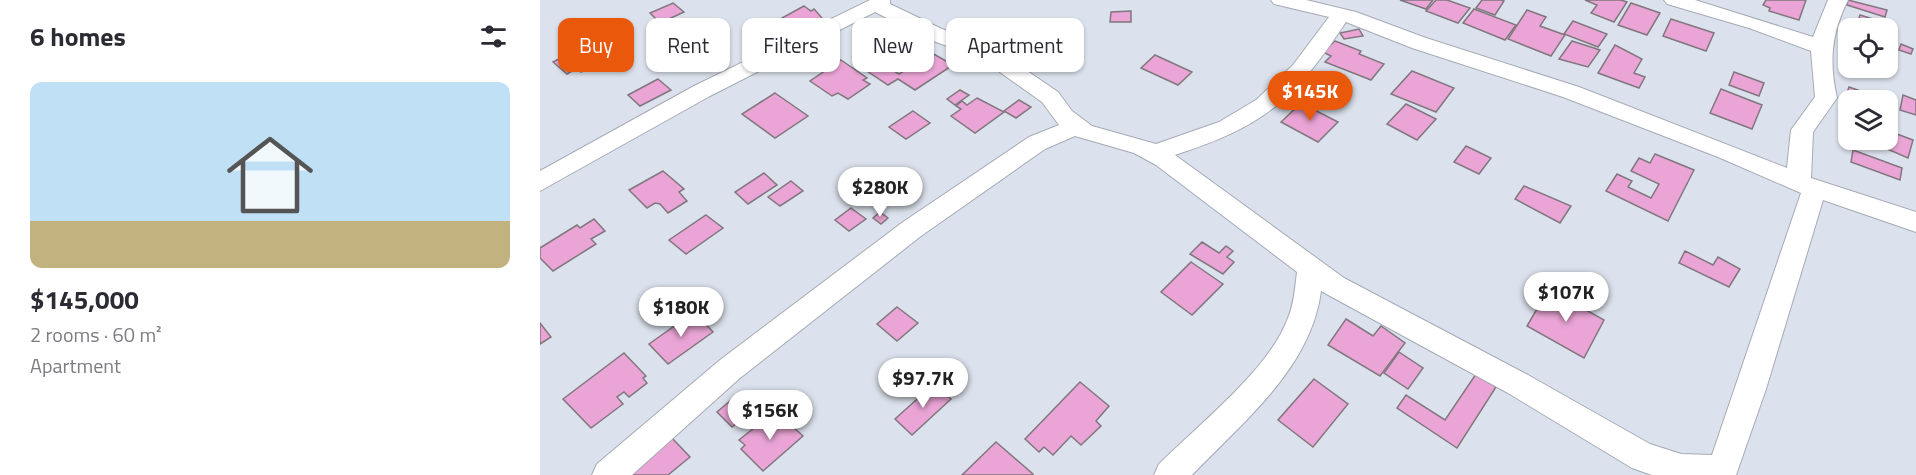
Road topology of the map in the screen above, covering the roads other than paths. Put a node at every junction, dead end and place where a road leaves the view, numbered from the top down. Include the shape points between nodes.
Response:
1 (1674, 0) edge
2 (1838, 0) edge
3 (1297, 1) edge
4 (880, 2) edge
5 (1342, 14) junction
6 (1820, 47) junction
7 (1075, 127) junction
8 (1154, 153) junction
9 (540, 182) edge
10 (1807, 185) junction
11 (1916, 222) edge
12 (1311, 268) junction
13 (1721, 473) edge
14 (608, 475) edge
15 (1170, 475) edge

1 - 6 street
2 - 6 street via 1820,38
3 - 5 street
4 - 7 street via 880,7 918,27 997,59 1050,97
4 - 9 street via 711,86
5 - 8 street via 1310,62 1265,105 1225,127
5 - 10 street via 1645,119
6 - 10 street via 1826,98 1802,130 1799,142
7 - 8 street
7 - 14 street via 1037,143 912,229 730,369
8 - 12 street
10 - 11 street
10 - 13 street via 1752,389
12 - 13 street via 1335,286 1518,384 1643,457 1681,469
12 - 15 street via 1299,326 1279,358

